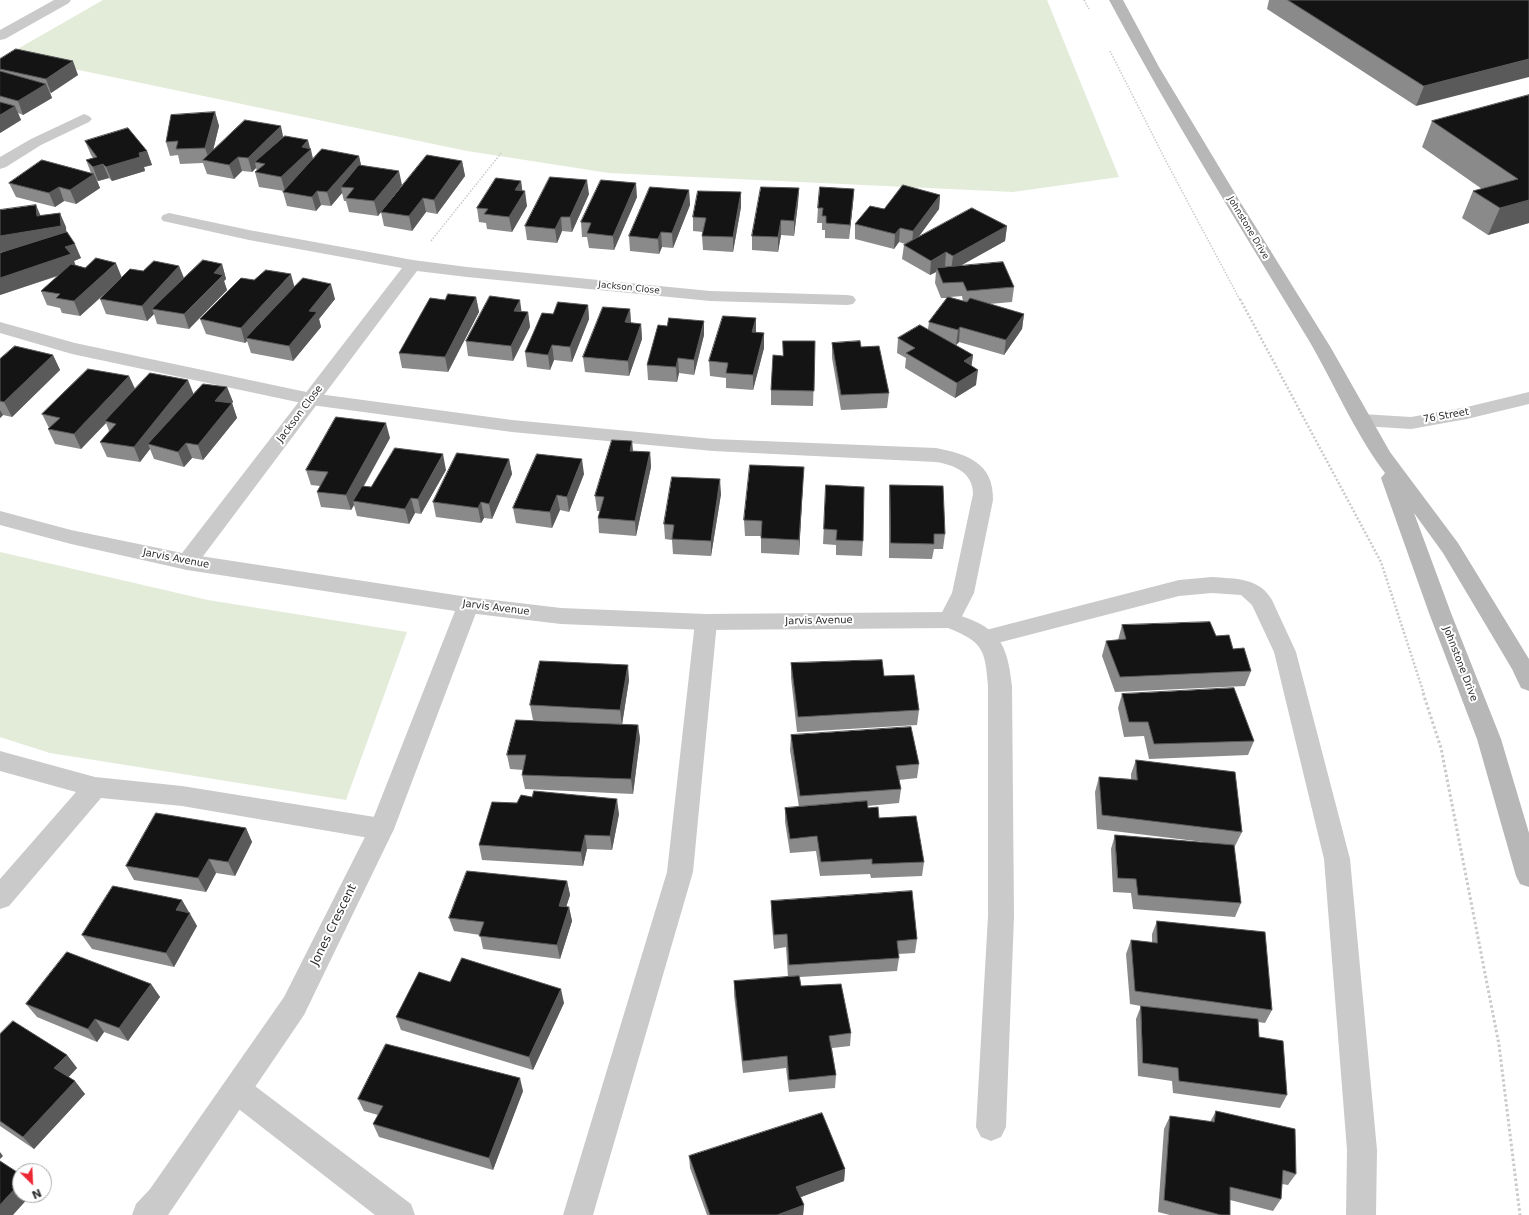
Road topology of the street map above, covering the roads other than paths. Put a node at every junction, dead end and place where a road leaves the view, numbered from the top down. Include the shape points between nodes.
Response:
1 (64, 0) edge
2 (1116, 0) edge
3 (0, 36) edge
4 (84, 119) dead end
5 (0, 164) edge
6 (169, 218) dead end
7 (413, 265) junction
8 (847, 300) dead end
9 (0, 327) edge
10 (1529, 398) edge
11 (311, 399) junction
12 (1362, 420) junction
13 (1382, 455) junction
14 (0, 518) edge
15 (187, 562) junction
16 (468, 605) junction
17 (948, 620) junction
18 (706, 622) junction
19 (989, 641) junction
20 (1529, 682) edge
21 (0, 761) edge
22 (95, 787) junction
23 (381, 828) junction
24 (1529, 876) edge
25 (0, 898) edge
26 (237, 1090) junction
27 (991, 1127) dead end
28 (147, 1215) edge
29 (400, 1215) edge
30 (578, 1215) edge
31 (1361, 1215) edge

1 - 3 street
2 - 12 main road, Johnstone Drive via 1152,67 1322,348
4 - 5 street via 36,142
6 - 7 street, Jackson Close via 249,236
7 - 8 street, Jackson Close via 710,296
7 - 11 street, Jackson Close
9 - 11 street via 72,348
10 - 12 street, 76 Street via 1411,423
11 - 15 street, Jackson Close
11 - 17 street via 512,426 697,444 957,458 978,476 983,485 983,500 963,593
12 - 13 main road, Johnstone Drive
13 - 20 main road, Johnstone Drive via 1451,548
13 - 24 main road, Johnstone Drive via 1489,739
14 - 15 street, Jarvis Avenue via 71,537
15 - 16 street, Jarvis Avenue
16 - 18 street, Jarvis Avenue via 561,616
16 - 23 street, Jones Crescent
17 - 18 street, Jarvis Avenue
17 - 19 street, Jarvis Avenue via 970,628
18 - 30 street via 680,872
19 - 27 street via 998,664 1000,686 1001,916
19 - 31 street via 1179,588 1212,585 1247,588 1261,600 1286,652 1338,859 1362,1150
21 - 22 street
22 - 23 street via 182,796
22 - 25 street
23 - 26 street, Jones Crescent via 294,1006
26 - 28 street, Jones Crescent via 161,1200
26 - 29 street

